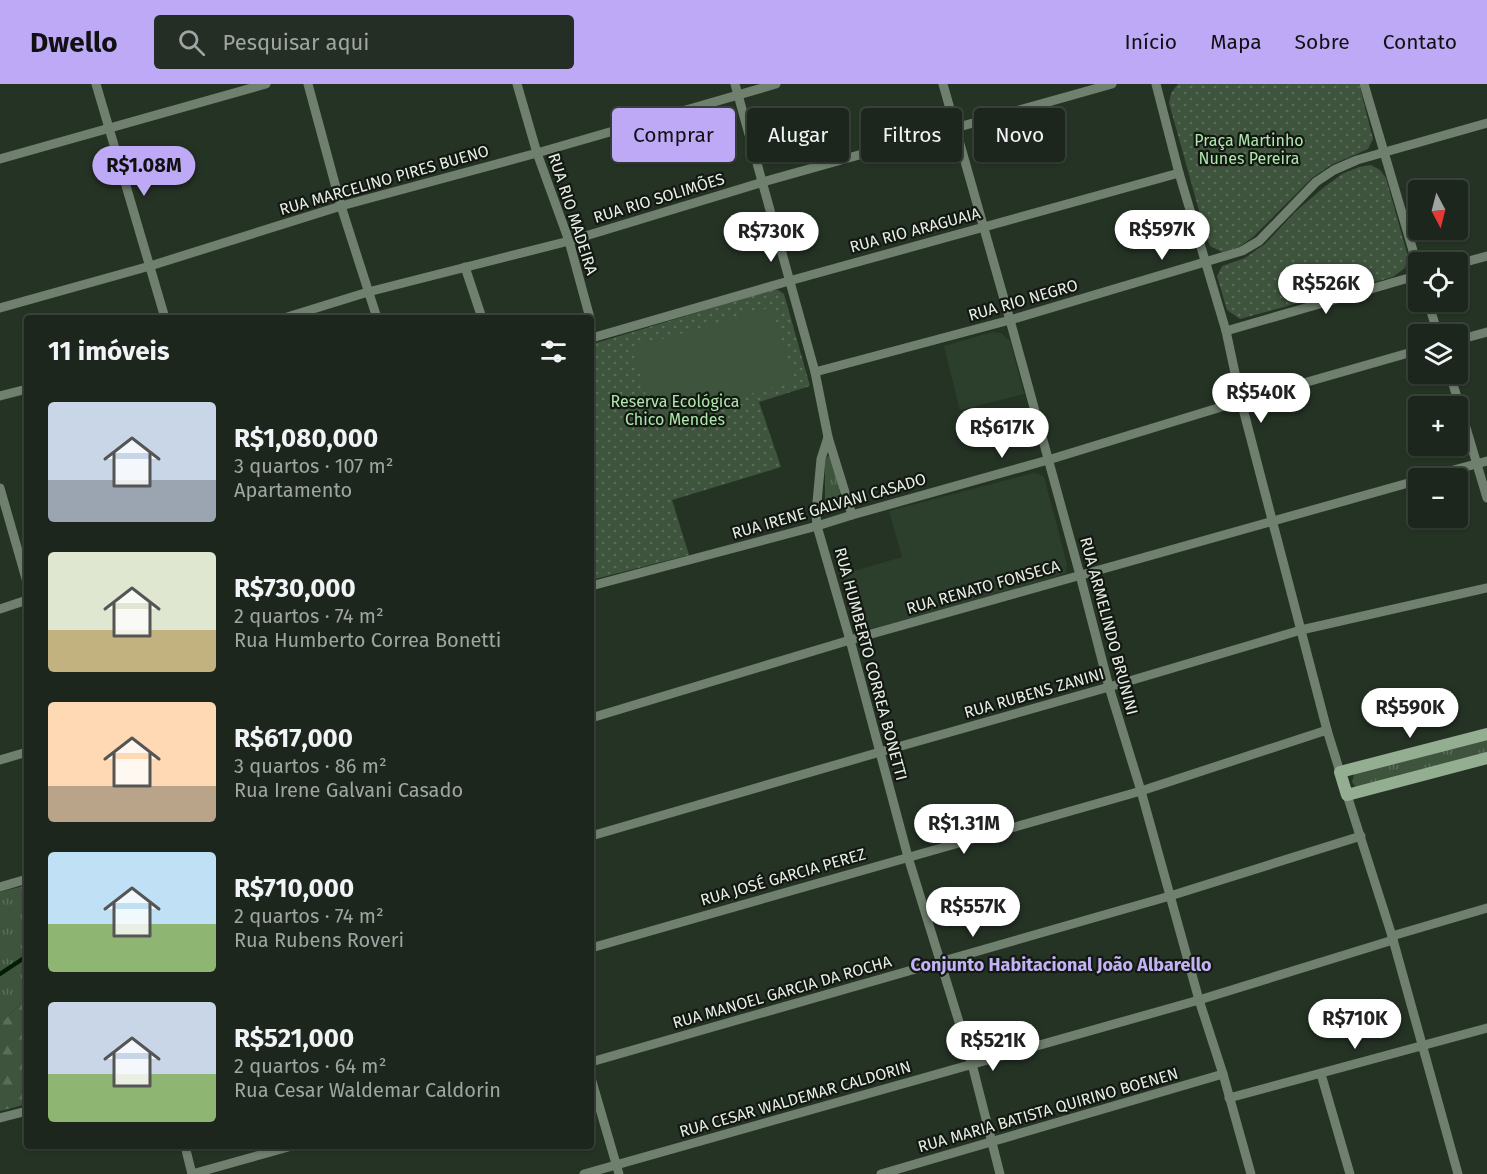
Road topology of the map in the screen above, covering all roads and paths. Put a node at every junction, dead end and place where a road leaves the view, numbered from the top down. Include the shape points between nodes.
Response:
1 (96, 84) edge
2 (266, 84) edge
3 (308, 84) edge
4 (517, 84) edge
5 (735, 84) edge
6 (776, 84) edge
7 (943, 84) edge
8 (1112, 84) edge
9 (1156, 84) edge
10 (1364, 84) edge
11 (739, 94) junction
12 (950, 108) edge
13 (1487, 123) edge
14 (962, 125) edge
15 (109, 129) junction
16 (962, 149) edge
17 (1384, 152) junction
18 (537, 153) junction
19 (861, 154) edge
20 (0, 159) edge
21 (1179, 173) junction
22 (763, 182) junction
23 (340, 206) junction
24 (983, 227) junction
25 (569, 241) junction
26 (1413, 252) edge
27 (1487, 256) edge
28 (1468, 261) edge
29 (1204, 262) junction
30 (150, 266) junction
31 (465, 267) junction
32 (1408, 276) edge
33 (789, 280) junction
34 (368, 292) junction
35 (0, 308) edge
36 (164, 315) edge
37 (294, 315) edge
38 (376, 315) edge
39 (481, 315) edge
40 (589, 315) edge
41 (1010, 320) junction
42 (1226, 331) junction
43 (1487, 332) edge
44 (1468, 337) edge
45 (594, 338) edge
46 (1408, 353) edge
47 (815, 372) junction
48 (1454, 384) edge
49 (24, 390) edge
50 (0, 396) edge
51 (1241, 401) junction
52 (828, 436) junction
53 (1048, 460) junction
54 (1482, 462) edge
55 (1460, 468) edge
56 (1408, 483) edge
57 (0, 488) edge
58 (1487, 498) edge
59 (852, 514) junction
60 (1272, 521) junction
61 (817, 526) junction
62 (24, 572) edge
63 (1080, 575) junction
64 (594, 585) edge
65 (1487, 588) edge
66 (24, 601) edge
67 (0, 609) edge
68 (1301, 630) junction
69 (850, 640) junction
70 (1109, 687) junction
71 (594, 717) edge
72 (1326, 730) junction
73 (1487, 734) edge
74 (880, 752) junction
75 (24, 753) edge
76 (1487, 758) edge
77 (0, 760) edge
78 (1340, 772) junction
79 (1141, 791) junction
80 (1347, 795) junction
81 (594, 835) edge
82 (1361, 836) junction
83 (908, 857) junction
84 (24, 880) edge
85 (0, 887) edge
86 (1170, 896) junction
87 (1487, 908) edge
88 (1393, 938) junction
89 (594, 947) edge
90 (940, 962) junction
91 (1199, 1000) junction
92 (1487, 1028) edge
93 (1422, 1046) junction
94 (594, 1061) edge
95 (972, 1065) junction
96 (1223, 1074) junction
97 (1321, 1074) junction
98 (594, 1088) edge
99 (1229, 1098) junction
100 (24, 1112) edge
101 (0, 1118) edge
102 (991, 1142) junction
103 (186, 1149) edge
104 (281, 1149) edge
105 (617, 1169) edge
106 (192, 1174) edge
107 (584, 1174) edge
108 (881, 1174) edge
109 (1000, 1174) edge
110 (1251, 1174) edge
111 (1350, 1174) edge
112 (1458, 1174) edge

1 - 15 street
2 - 15 street
3 - 23 street
4 - 18 street, RUA RIO MADEIRA
5 - 11 street, RUA HUMBERTO CORREA BONETTI
6 - 11 street, RUA MARCELINO PIRES BUENO
7 - 12 street, RUA ARMELINDO BRUNINI
8 - 14 street, RUA RIO SOLIMÕES
9 - 21 street
10 - 17 street
11 - 18 street, RUA MARCELINO PIRES BUENO
11 - 22 street, RUA HUMBERTO CORREA BONETTI
13 - 17 street, RUA RIO NEGRO
15 - 20 street
15 - 30 street
16 - 24 street, RUA ARMELINDO BRUNINI
17 - 26 street
17 - 29 street, RUA RIO NEGRO via 1334,170 1316,182 1259,241 1242,251
18 - 23 street, RUA MARCELINO PIRES BUENO
18 - 25 street, RUA RIO MADEIRA
19 - 22 street, RUA RIO SOLIMÕES
21 - 24 street, RUA RIO ARAGUAIA
21 - 29 street
22 - 25 street, RUA RIO SOLIMÕES
22 - 33 street, RUA HUMBERTO CORREA BONETTI
23 - 30 street, RUA MARCELINO PIRES BUENO
23 - 34 street
24 - 33 street, RUA RIO ARAGUAIA
24 - 41 street, RUA ARMELINDO BRUNINI
25 - 31 street, RUA RIO SOLIMÕES
25 - 40 street, RUA RIO MADEIRA
27 - 28 street
29 - 41 street, RUA RIO NEGRO
29 - 42 street
30 - 35 street, RUA MARCELINO PIRES BUENO
30 - 36 street
31 - 34 street, RUA RIO SOLIMÕES
31 - 39 street
32 - 42 street
33 - 45 street, RUA RIO ARAGUAIA
33 - 47 street, RUA HUMBERTO CORREA BONETTI
34 - 37 street, RUA RIO SOLIMÕES
34 - 38 street
41 - 47 street, RUA RIO NEGRO
41 - 53 street, RUA ARMELINDO BRUNINI
42 - 51 street
43 - 44 street
46 - 51 street, RUA IRENE GALVANI CASADO
47 - 52 street, RUA HUMBERTO CORREA BONETTI
48 - 54 street
49 - 50 street
51 - 53 street, RUA IRENE GALVANI CASADO
51 - 60 street
52 - 59 street, RUA HUMBERTO CORREA BONETTI
52 - 61 street, RUA HUMBERTO CORREA BONETTI via 821,459
53 - 59 street, RUA IRENE GALVANI CASADO
53 - 63 street, RUA ARMELINDO BRUNINI
54 - 55 street
54 - 58 street
56 - 60 street, RUA RENATO FONSECA
57 - 62 street
59 - 61 street, RUA IRENE GALVANI CASADO
60 - 63 street, RUA RENATO FONSECA
60 - 68 street
61 - 64 street, RUA IRENE GALVANI CASADO
61 - 69 street, RUA HUMBERTO CORREA BONETTI
63 - 69 street, RUA RENATO FONSECA
63 - 70 street, RUA ARMELINDO BRUNINI
65 - 68 street, RUA RUBENS ZANINI
66 - 67 street
68 - 70 street, RUA RUBENS ZANINI
68 - 72 street
69 - 71 street, RUA RENATO FONSECA
69 - 74 street, RUA HUMBERTO CORREA BONETTI
70 - 74 street, RUA RUBENS ZANINI
70 - 79 street, RUA ARMELINDO BRUNINI
72 - 78 street
72 - 79 street, RUA JOSÉ GARCIA PEREZ
73 - 78 street
74 - 81 street, RUA RUBENS ZANINI
74 - 83 street, RUA HUMBERTO CORREA BONETTI
75 - 77 street
76 - 80 street
78 - 80 street
79 - 83 street, RUA JOSÉ GARCIA PEREZ
79 - 86 street, RUA ARMELINDO BRUNINI
80 - 82 street
82 - 86 street, RUA MANOEL GARCIA DA ROCHA
82 - 88 street
83 - 89 street, RUA JOSÉ GARCIA PEREZ
83 - 90 street, RUA HUMBERTO CORREA BONETTI
84 - 85 street
86 - 90 street, RUA MANOEL GARCIA DA ROCHA
86 - 91 street, RUA ARMELINDO BRUNINI
87 - 88 street, RUA CESAR WALDEMAR CALDORIN
88 - 91 street, RUA CESAR WALDEMAR CALDORIN
88 - 93 street
90 - 94 street, RUA MANOEL GARCIA DA ROCHA
90 - 95 street, RUA HUMBERTO CORREA BONETTI
91 - 95 street, RUA CESAR WALDEMAR CALDORIN
91 - 96 street, RUA ARMELINDO BRUNINI
92 - 93 street
93 - 97 street
93 - 112 street
95 - 102 street, RUA HUMBERTO CORREA BONETTI
95 - 105 street, RUA CESAR WALDEMAR CALDORIN
96 - 99 street, RUA ARMELINDO BRUNINI
96 - 102 street, RUA MARIA BATISTA QUIRINO BOENEN
97 - 99 street
97 - 111 street
98 - 105 street
99 - 110 street, RUA ARMELINDO BRUNINI
100 - 101 street
102 - 108 street, RUA MARIA BATISTA QUIRINO BOENEN
102 - 109 street, RUA HUMBERTO CORREA BONETTI
103 - 106 street
104 - 106 street
105 - 107 street, RUA CESAR WALDEMAR CALDORIN

